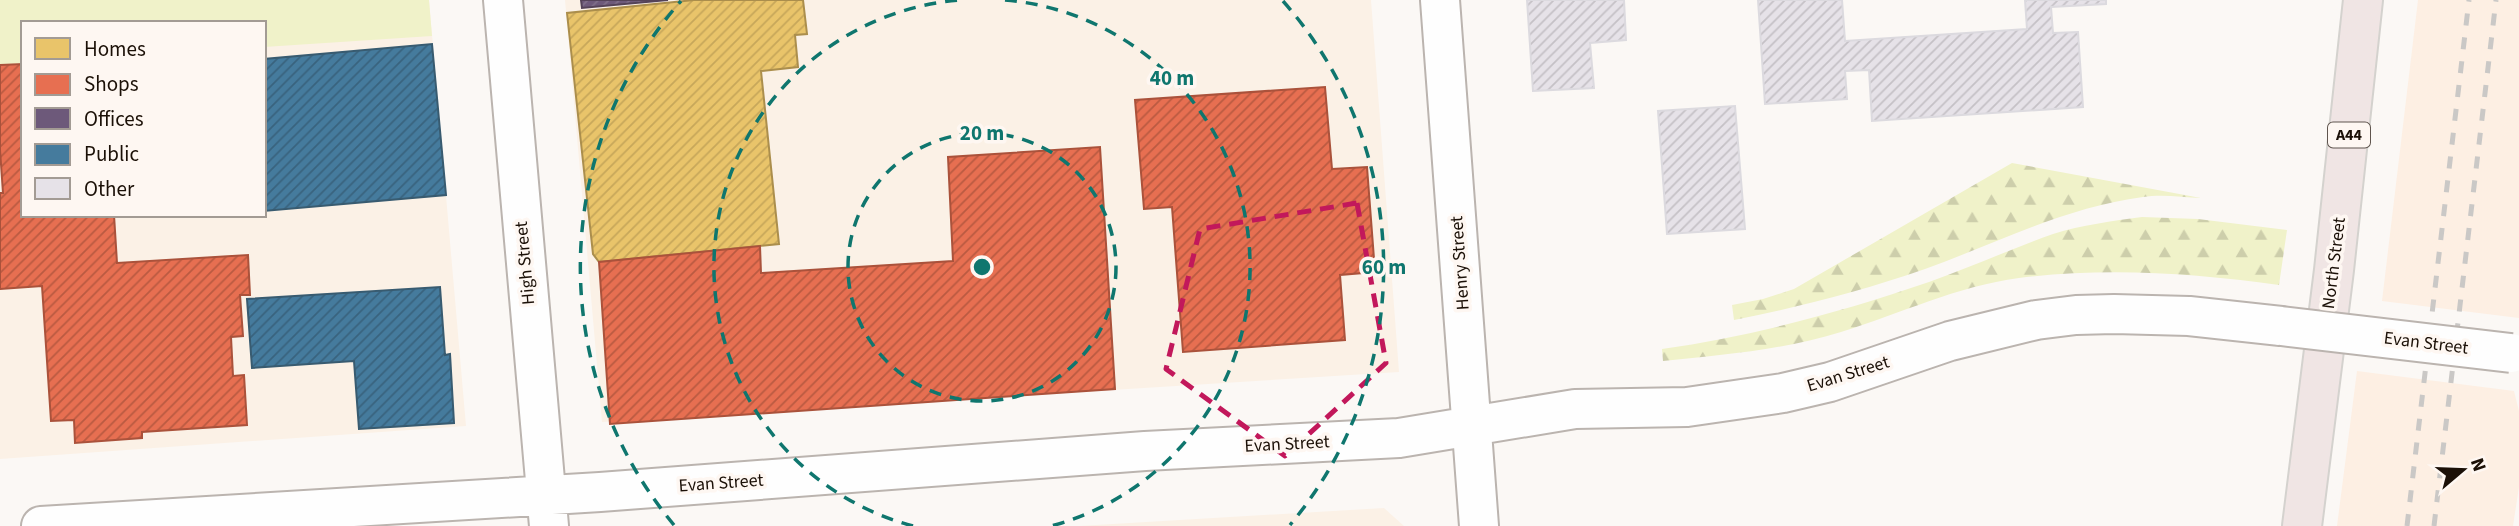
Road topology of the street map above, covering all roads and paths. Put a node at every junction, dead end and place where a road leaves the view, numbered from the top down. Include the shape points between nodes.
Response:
1 (503, 0) edge
2 (1440, 0) edge
3 (2363, 0) edge
4 (2515, 354) edge
5 (1473, 426) junction
6 (548, 511) edge
7 (41, 526) edge
8 (1479, 526) edge
9 (2302, 526) edge

1 - 6 street, High Street
2 - 5 street, Henry Street
3 - 9 highway, North Street / A44
4 - 5 street, Evan Street, bridge via 2189,316 2063,316 1997,328 1783,393 1686,407 1575,409
5 - 6 street, Evan Street via 1399,438 1144,451
5 - 8 street, Henry Street
6 - 7 street, Evan Street

